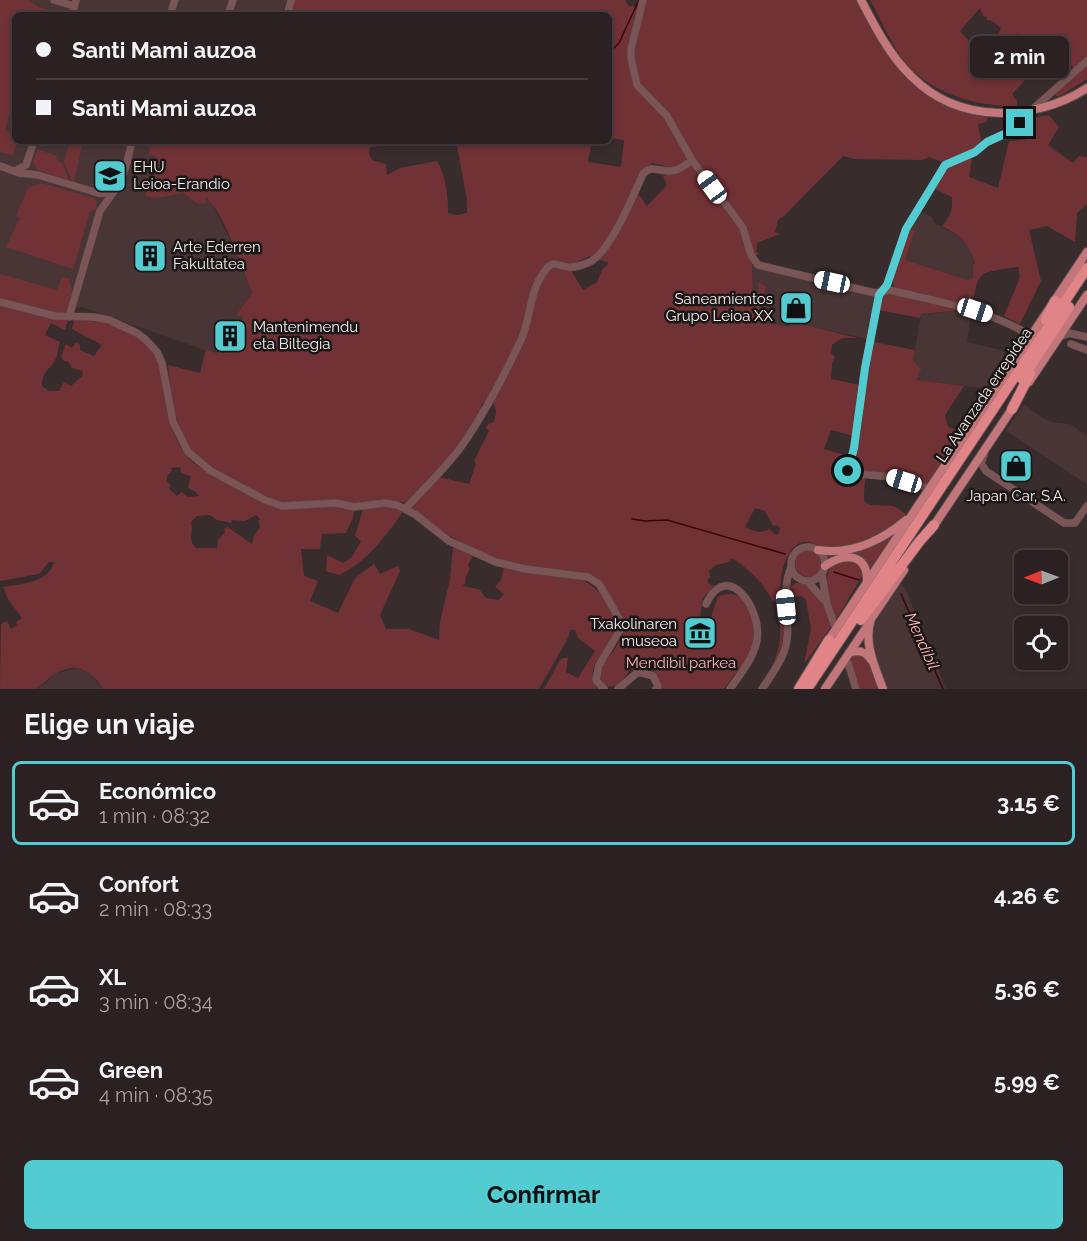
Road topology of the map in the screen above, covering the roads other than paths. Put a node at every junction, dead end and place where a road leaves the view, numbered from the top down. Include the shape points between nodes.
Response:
1 (54, 0) edge
2 (643, 0) edge
3 (861, 0) edge
4 (866, 0) edge
5 (75, 3) edge
6 (1087, 61) edge
7 (1087, 83) edge
8 (1087, 88) edge
9 (1032, 109) junction
10 (33, 144) edge
11 (131, 144) edge
12 (692, 160) junction
13 (28, 161) junction
14 (0, 166) edge
15 (15, 171) junction
16 (38, 175) junction
17 (116, 188) junction
18 (92, 191) junction
19 (100, 211) junction
20 (1087, 252) edge
21 (1087, 268) edge
22 (1087, 280) edge
23 (881, 291) junction
24 (1087, 295) edge
25 (1054, 301) junction
26 (0, 302) edge
27 (69, 317) junction
28 (1071, 319) junction
29 (1077, 333) junction
30 (1031, 336) junction
31 (1087, 337) edge
32 (1054, 339) junction
33 (1071, 344) dead end
34 (1087, 350) edge
35 (1030, 354) junction
36 (1012, 409) joint
37 (999, 427) junction
38 (986, 471) junction
39 (966, 477) junction
40 (930, 489) junction
41 (1087, 507) edge
42 (406, 508) junction
43 (915, 511) junction
44 (934, 525) joint
45 (818, 550) junction
46 (791, 567) junction
47 (824, 571) junction
48 (799, 579) junction
49 (808, 582) junction
50 (867, 583) junction
51 (785, 591) junction
52 (706, 604) dead end
53 (827, 604) junction
54 (866, 620) junction
55 (834, 624) dead end
56 (829, 640) junction
57 (849, 652) junction
58 (848, 663) dead end
59 (874, 664) junction
60 (604, 689) edge
61 (618, 689) edge
62 (656, 689) edge
63 (730, 689) edge
64 (762, 689) edge
65 (794, 689) edge
66 (799, 689) edge
67 (807, 689) edge
68 (815, 689) edge
69 (825, 689) edge
70 (856, 689) edge
71 (883, 689) edge

1 - 5 street
2 - 12 street via 631,49 637,85 667,116
3 - 9 main road via 896,59 928,90 967,108 997,113
4 - 9 main road via 904,63 937,91 986,108
6 - 9 street
7 - 9 main road
8 - 9 main road via 1057,104
9 - 23 street via 1011,131 945,165 906,229 887,285
10 - 13 street
11 - 17 street
12 - 23 street via 742,228 758,265
12 - 42 street via 671,171 647,169 616,230 592,261 571,268 556,263 543,273 521,340 482,416 442,470
13 - 15 street
13 - 16 street
14 - 15 street
15 - 16 street
16 - 18 street
17 - 18 street via 106,194
17 - 19 street
18 - 19 street via 99,200
19 - 27 street
20 - 25 main road
21 - 35 highway, La Avanzada errepidea
22 - 32 highway, La Avanzada errepidea
23 - 30 street via 975,310
23 - 40 street via 848,473 892,477
24 - 28 main road
25 - 30 main road
25 - 35 highway
26 - 27 street via 41,314
27 - 42 street via 109,320 136,333 153,347 162,363 171,413 183,444 194,459 211,471 282,506 336,503 358,507 384,503
28 - 29 street
28 - 32 main road
29 - 31 street
29 - 32 street
30 - 40 main road
32 - 36 highway
32 - 54 highway, La Avanzada errepidea
33 - 34 street
35 - 67 highway, La Avanzada errepidea
36 - 37 main road
37 - 38 street via 981,462
37 - 39 main road
38 - 39 street
38 - 41 street via 1064,523 1075,523
39 - 44 main road
40 - 43 main road
42 - 60 street via 449,544 496,562 588,577 599,584 619,619 620,630 597,671 596,680
43 - 45 main road via 890,532 860,547 842,552
43 - 50 main road
44 - 54 highway via 918,542
45 - 46 street via 801,548 793,556
45 - 47 street via 824,557
46 - 48 street
46 - 51 street
47 - 49 street
47 - 50 main road via 836,558 845,556 859,560 866,568
47 - 53 street
48 - 49 street
48 - 51 street
49 - 53 street
50 - 56 main road
51 - 64 street via 788,619 784,651
52 - 63 street via 712,593 723,586 734,587 752,606 757,627 754,651
53 - 55 street
54 - 57 main road
54 - 59 main road
54 - 68 highway, La Avanzada errepidea
56 - 65 main road
56 - 66 highway
57 - 59 main road via 863,651
57 - 69 main road
58 - 70 street
59 - 71 main road
61 - 62 street via 638,672 652,676

